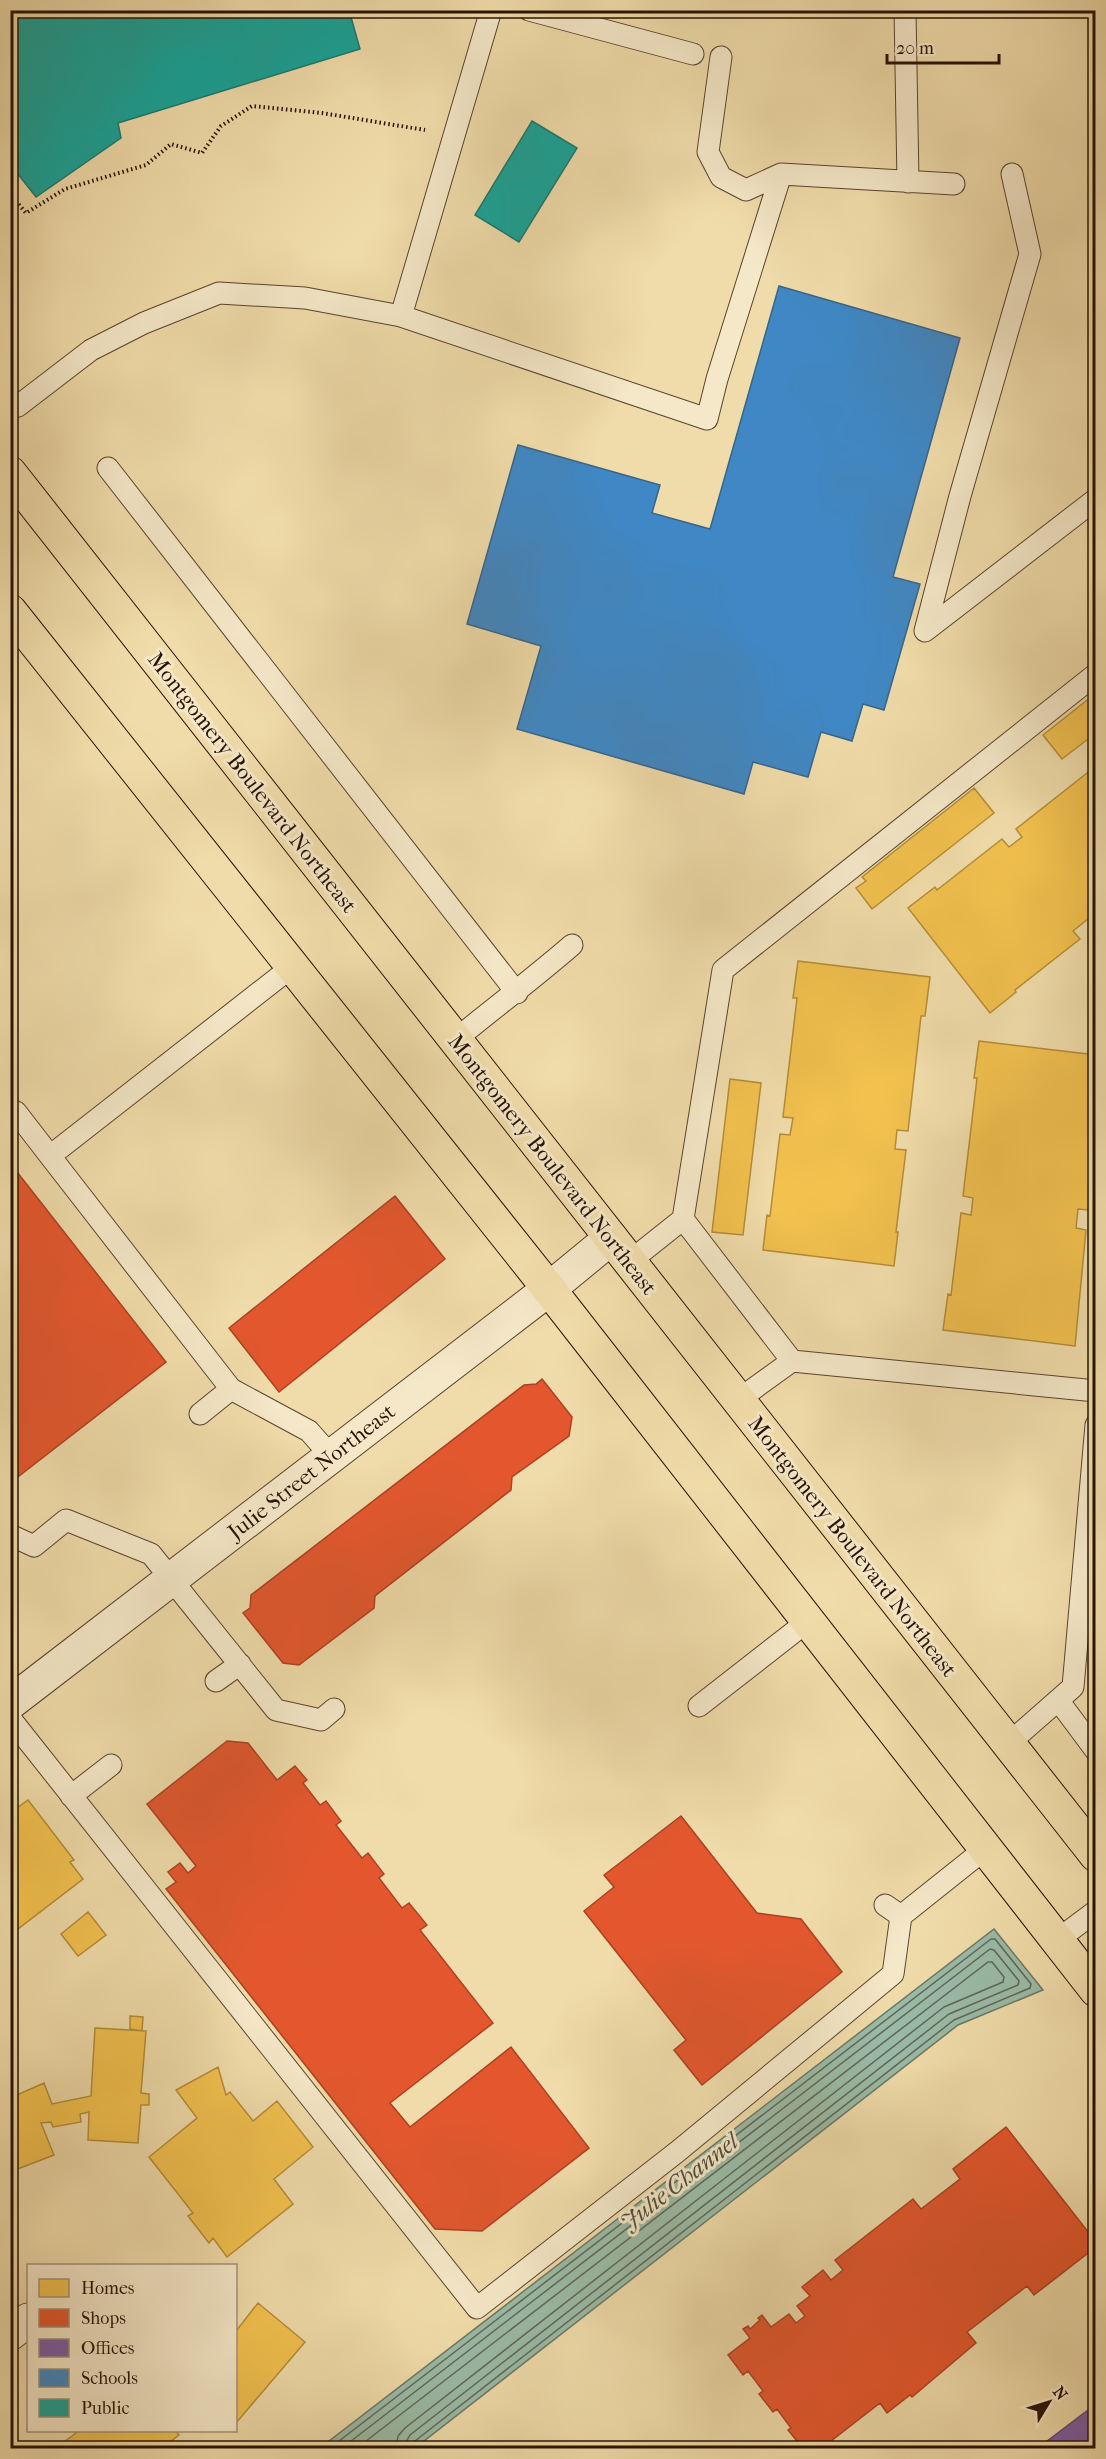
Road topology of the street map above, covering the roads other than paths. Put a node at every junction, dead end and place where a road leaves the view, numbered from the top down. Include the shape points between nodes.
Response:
1 (491, 10) edge
2 (528, 10) edge
3 (905, 10) edge
4 (693, 54) dead end
5 (721, 57) dead end
6 (781, 174) junction
7 (1012, 174) dead end
8 (908, 182) junction
9 (954, 184) dead end
10 (401, 316) junction
11 (10, 408) edge
12 (108, 468) dead end
13 (10, 473) edge
14 (1095, 499) edge
15 (10, 611) edge
16 (1095, 674) edge
17 (572, 945) dead end
18 (293, 966) junction
19 (517, 993) junction
20 (455, 1040) junction
21 (16, 1112) dead end
22 (50, 1156) junction
23 (683, 1219) junction
24 (620, 1250) junction
25 (549, 1289) junction
26 (792, 1361) junction
27 (231, 1389) junction
28 (1095, 1391) edge
29 (738, 1400) junction
30 (200, 1414) dead end
31 (1095, 1425) edge
32 (331, 1456) junction
33 (10, 1535) edge
34 (172, 1578) junction
35 (808, 1621) junction
36 (240, 1664) junction
37 (216, 1681) dead end
38 (16, 1688) edge
39 (1058, 1700) junction
40 (699, 1707) dead end
41 (334, 1709) dead end
42 (10, 1718) edge
43 (1008, 1744) junction
44 (1095, 1751) edge
45 (111, 1765) dead end
46 (72, 1796) junction
47 (985, 1849) junction
48 (1095, 1855) edge
49 (1095, 1911) edge
50 (1056, 1941) junction
51 (1095, 1990) edge
52 (27, 2321) edge
53 (10, 2334) edge

1 - 10 lane
2 - 4 lane
3 - 8 lane
5 - 6 lane via 708,152 721,177 746,190
6 - 8 lane
6 - 10 lane via 707,419
7 - 14 lane via 1030,254 925,631
8 - 9 lane
10 - 11 lane via 305,298 219,293 144,323 90,351 18,406
12 - 19 lane
13 - 20 main road, Montgomery Boulevard Northeast
15 - 18 main road
16 - 23 lane via 723,970
17 - 19 lane
18 - 22 lane
18 - 25 main road
19 - 20 lane
20 - 24 main road, Montgomery Boulevard Northeast
21 - 22 lane
22 - 27 lane
23 - 24 lane
23 - 26 lane
24 - 25 street, Julie Street Northeast
24 - 29 main road, Montgomery Boulevard Northeast
25 - 32 street, Julie Street Northeast
25 - 35 main road
26 - 28 lane
26 - 29 lane
27 - 30 lane
27 - 32 lane via 309,1431
29 - 43 main road, Montgomery Boulevard Northeast
31 - 39 lane via 1073,1687
32 - 34 street, Julie Street Northeast
33 - 34 lane via 34,1546 66,1520 152,1554
34 - 36 lane
34 - 38 street, Julie Street Northeast
35 - 40 lane
35 - 47 main road
36 - 37 lane
36 - 41 lane via 276,1710 321,1720
39 - 43 lane
39 - 44 lane
42 - 46 lane
43 - 48 main road, Montgomery Boulevard Northeast
45 - 46 lane
46 - 47 lane via 477,2307 677,2152 893,1974 893,1910
47 - 50 main road
49 - 50 lane
50 - 51 main road
52 - 53 street

